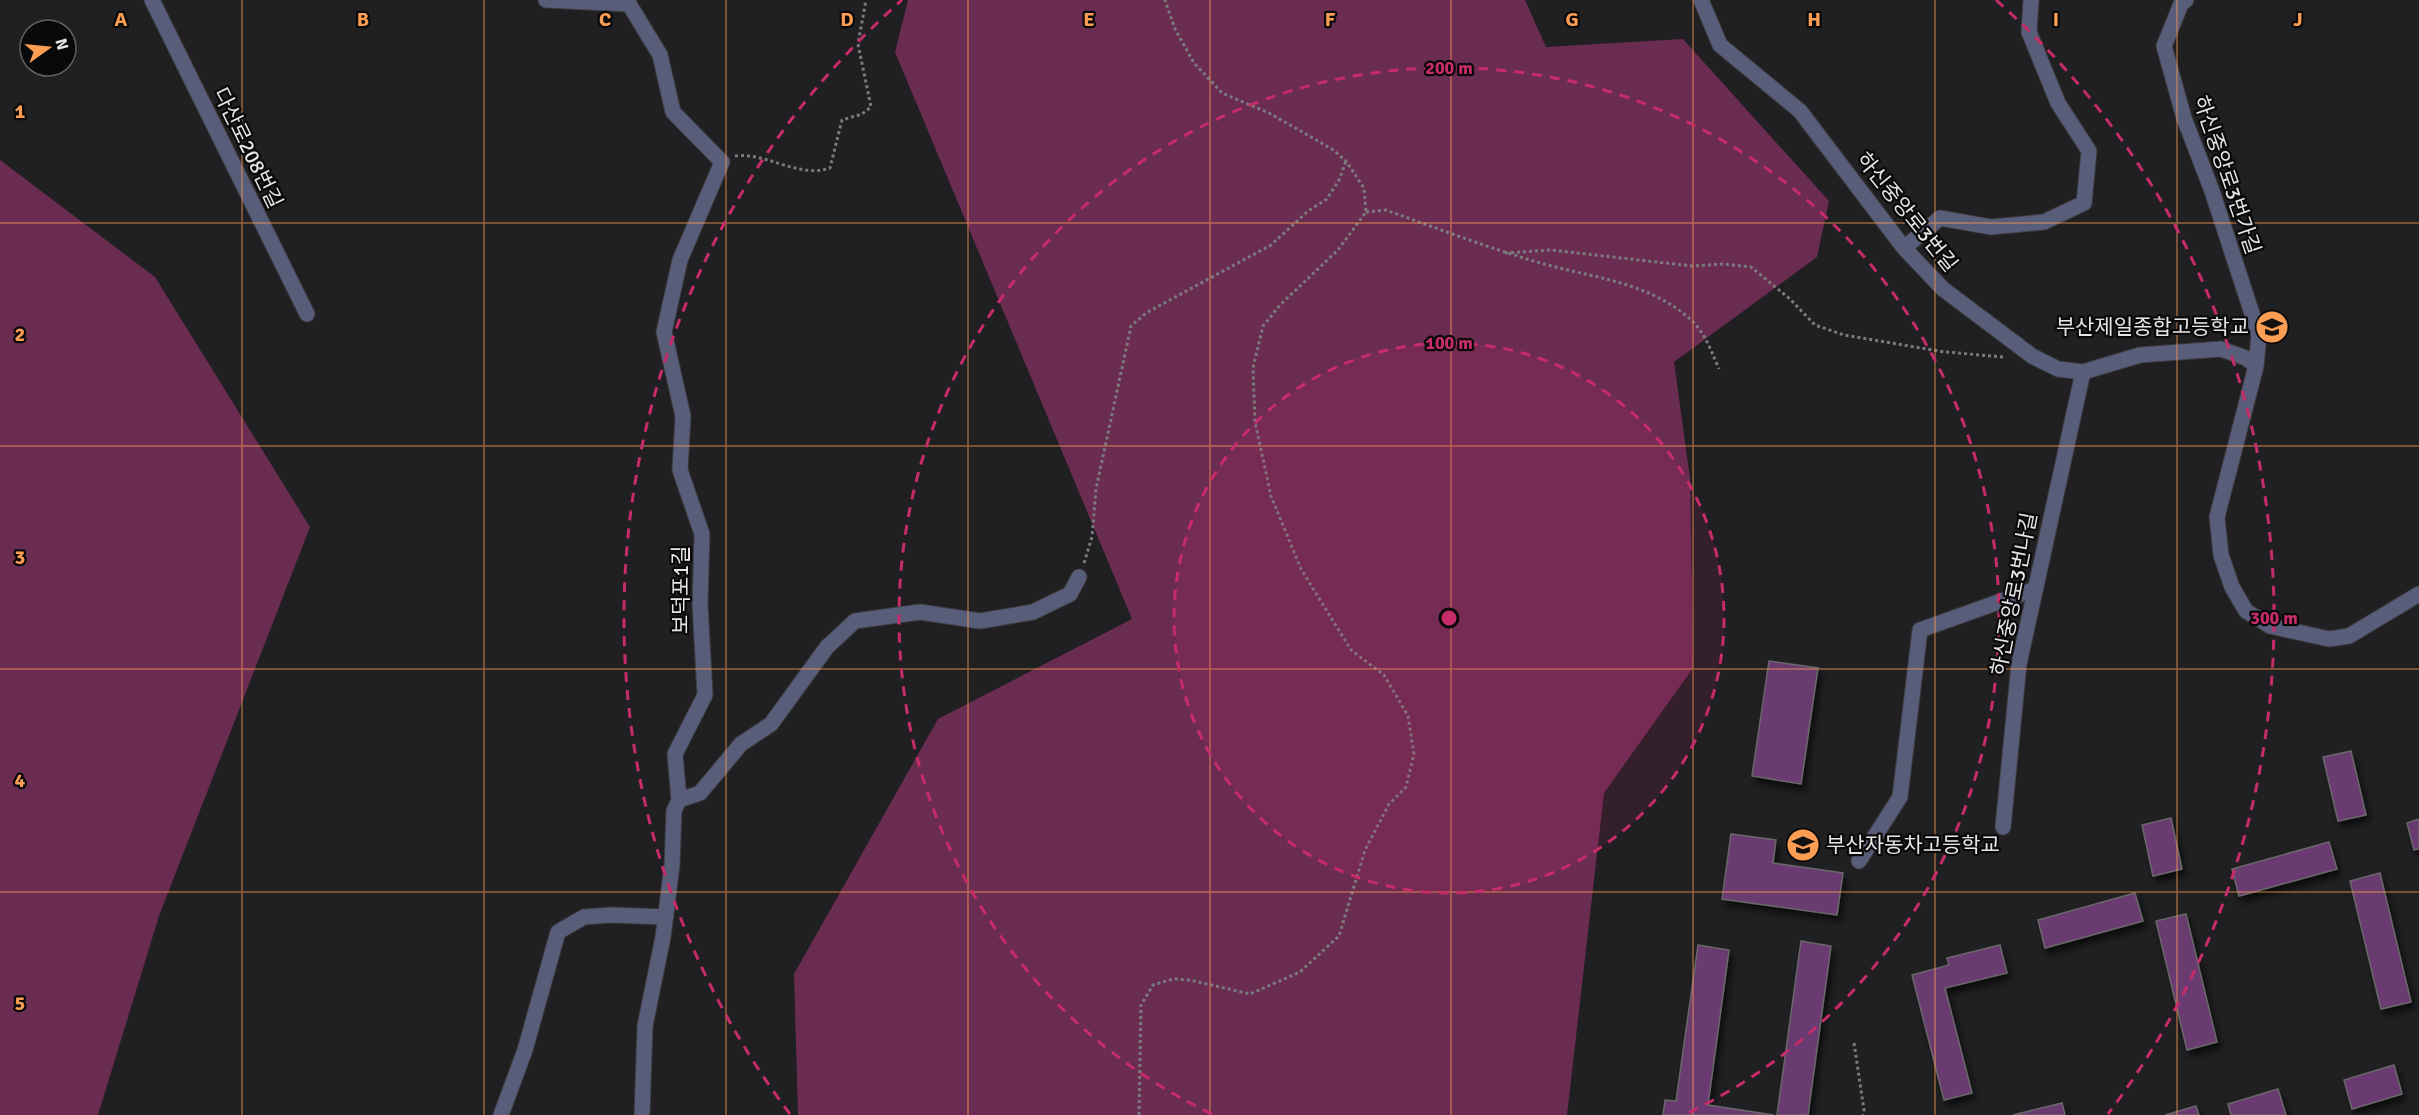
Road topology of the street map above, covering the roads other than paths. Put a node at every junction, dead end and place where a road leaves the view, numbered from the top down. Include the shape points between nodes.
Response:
1 (152, 0) edge
2 (546, 0) edge
3 (1701, 0) edge
4 (2031, 0) edge
5 (2186, 0) edge
6 (1904, 248) junction
7 (306, 314) dead end
8 (2256, 366) junction
9 (2083, 372) junction
10 (1079, 577) road end
11 (2036, 589) junction
12 (2419, 594) edge
13 (679, 800) junction
14 (2003, 827) dead end
15 (1859, 861) dead end
16 (666, 917) junction
17 (501, 1115) edge
18 (642, 1115) edge

1 - 7 street, 다산로208번길
2 - 13 street, 보덕포1길 via 628,4 660,55 673,112 722,162 680,260 664,332 683,416 680,470 702,534 700,604 705,695 675,754
3 - 6 street, 하신중앙로3번길 via 1720,45 1800,111
4 - 6 street via 2029,32 2058,103 2089,152 2084,203 2044,222 1991,227 1940,218
5 - 8 street, 하신중앙로3번가길 via 2164,46 2184,118 2259,335
6 - 9 street, 하신중앙로3번길 via 1942,289 2030,354 2058,369
8 - 9 street, 하신중앙로3번길 via 2221,349 2140,355
8 - 12 street via 2217,517 2221,555 2232,587 2246,611 2270,626 2329,639 2349,636
9 - 11 street, 하신중앙로3번나길
10 - 13 street via 1070,594 1033,612 980,621 920,612 855,621 826,648 771,724 741,744 700,793
11 - 14 street, 하신중앙로3번나길 via 2019,664
11 - 15 street via 1920,630 1900,797
13 - 16 street, 보덕포1길 via 674,811
16 - 17 street via 584,917 558,932 525,1050
16 - 18 street, 보덕포1길 via 645,1026

